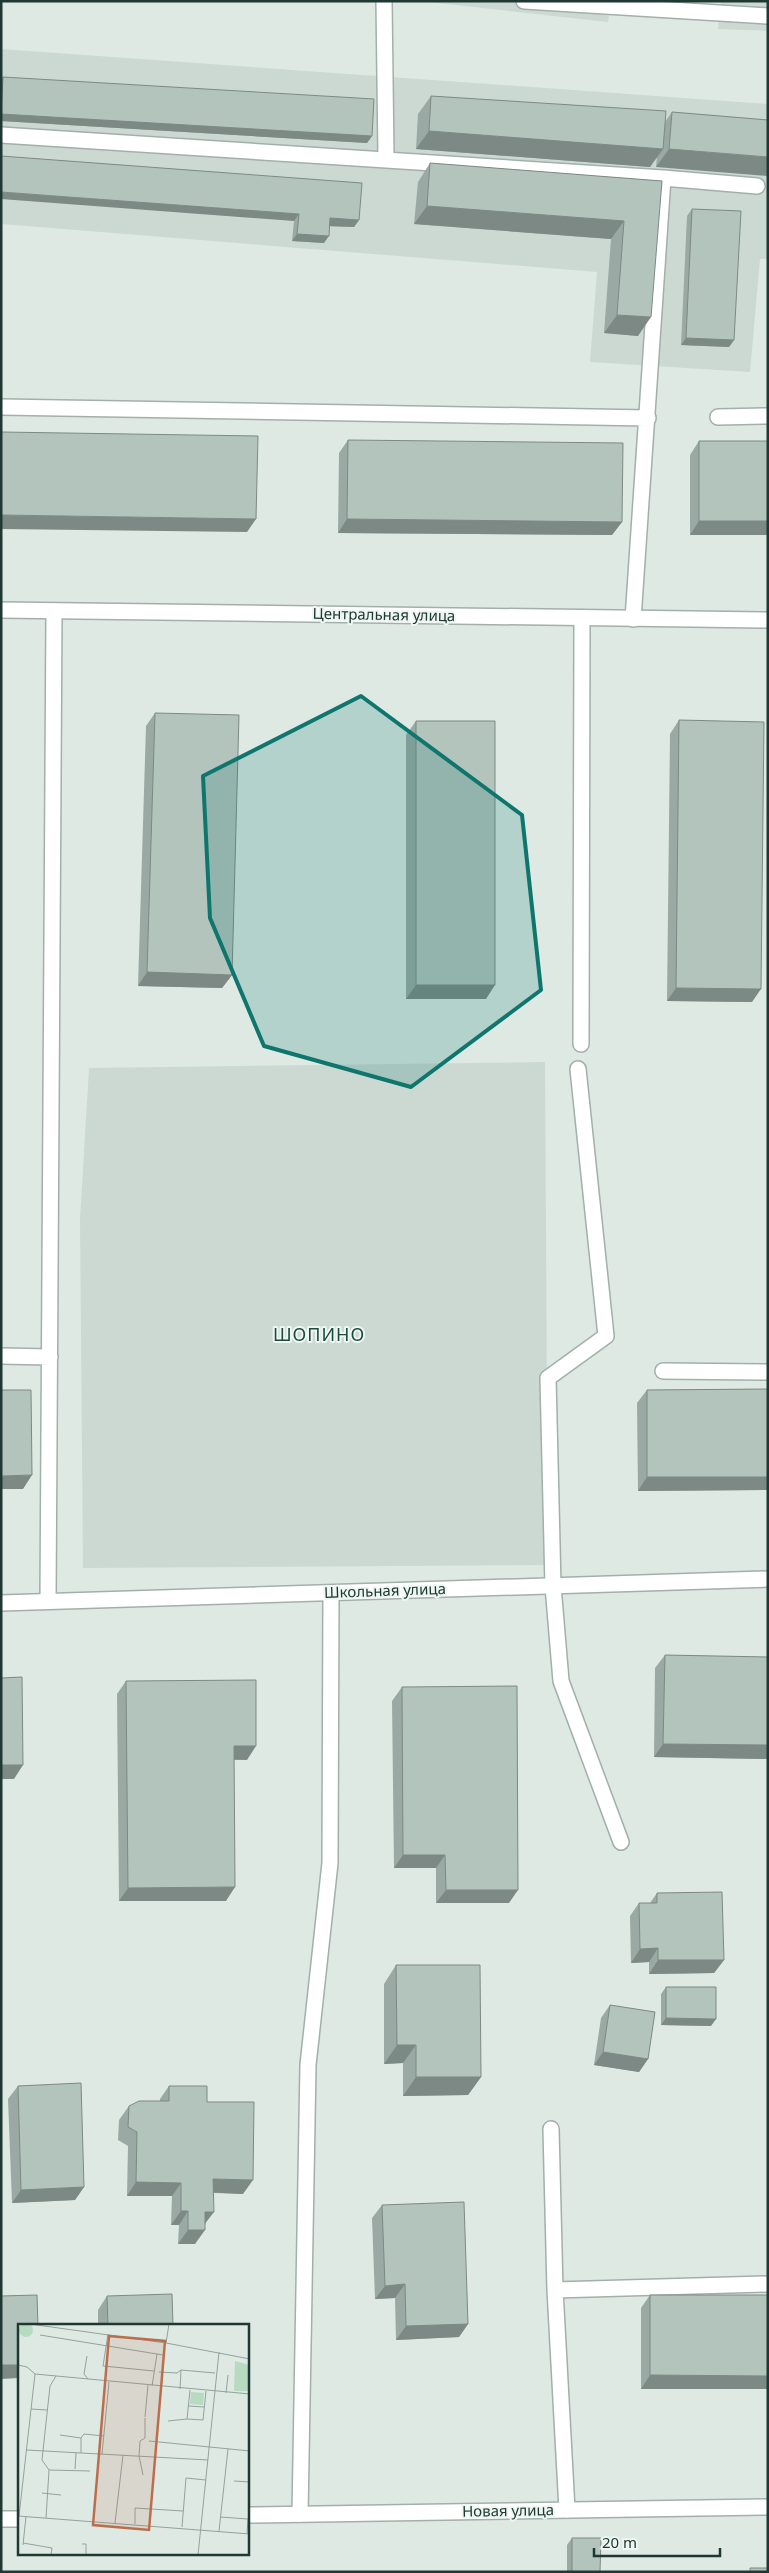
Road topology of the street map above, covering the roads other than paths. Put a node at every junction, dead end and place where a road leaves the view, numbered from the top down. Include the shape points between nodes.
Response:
1 (384, 1) edge
2 (524, 1) edge
3 (768, 16) edge
4 (1, 134) edge
5 (386, 158) junction
6 (663, 178) junction
7 (757, 186) dead end
8 (1, 407) edge
9 (768, 416) edge
10 (718, 417) dead end
11 (648, 418) junction
12 (1, 610) edge
13 (54, 611) junction
14 (582, 618) junction
15 (633, 618) junction
16 (768, 620) edge
17 (580, 1044) dead end
18 (578, 1069) dead end
19 (1, 1356) edge
20 (50, 1357) junction
21 (663, 1371) dead end
22 (768, 1372) edge
23 (768, 1580) edge
24 (553, 1586) junction
25 (331, 1593) junction
26 (48, 1602) junction
27 (1, 1603) edge
28 (621, 1842) dead end
29 (551, 2129) dead end
30 (768, 2284) edge
31 (555, 2290) junction
32 (768, 2507) edge
33 (567, 2510) junction
34 (300, 2514) junction
35 (249, 2515) edge
36 (1, 2519) edge
37 (18, 2519) edge

1 - 5 street
2 - 3 street
4 - 5 street
5 - 6 street
6 - 7 street
6 - 11 street
8 - 11 street
9 - 10 street
11 - 15 street
12 - 13 street, Центральная улица
13 - 14 street, Центральная улица
13 - 20 street
14 - 15 street, Центральная улица
14 - 17 street
15 - 16 street, Центральная улица
18 - 24 street via 606,1336 548,1378
19 - 20 street
20 - 26 street
21 - 22 street
23 - 24 street, Школьная улица
24 - 25 street, Школьная улица
24 - 28 street via 562,1681
25 - 26 street, Школьная улица
25 - 34 street via 330,1863 308,2065
26 - 27 street, Школьная улица
29 - 31 street
30 - 31 street
31 - 33 street
32 - 33 street, Новая улица
33 - 34 street, Новая улица
34 - 35 street, Новая улица
36 - 37 street

